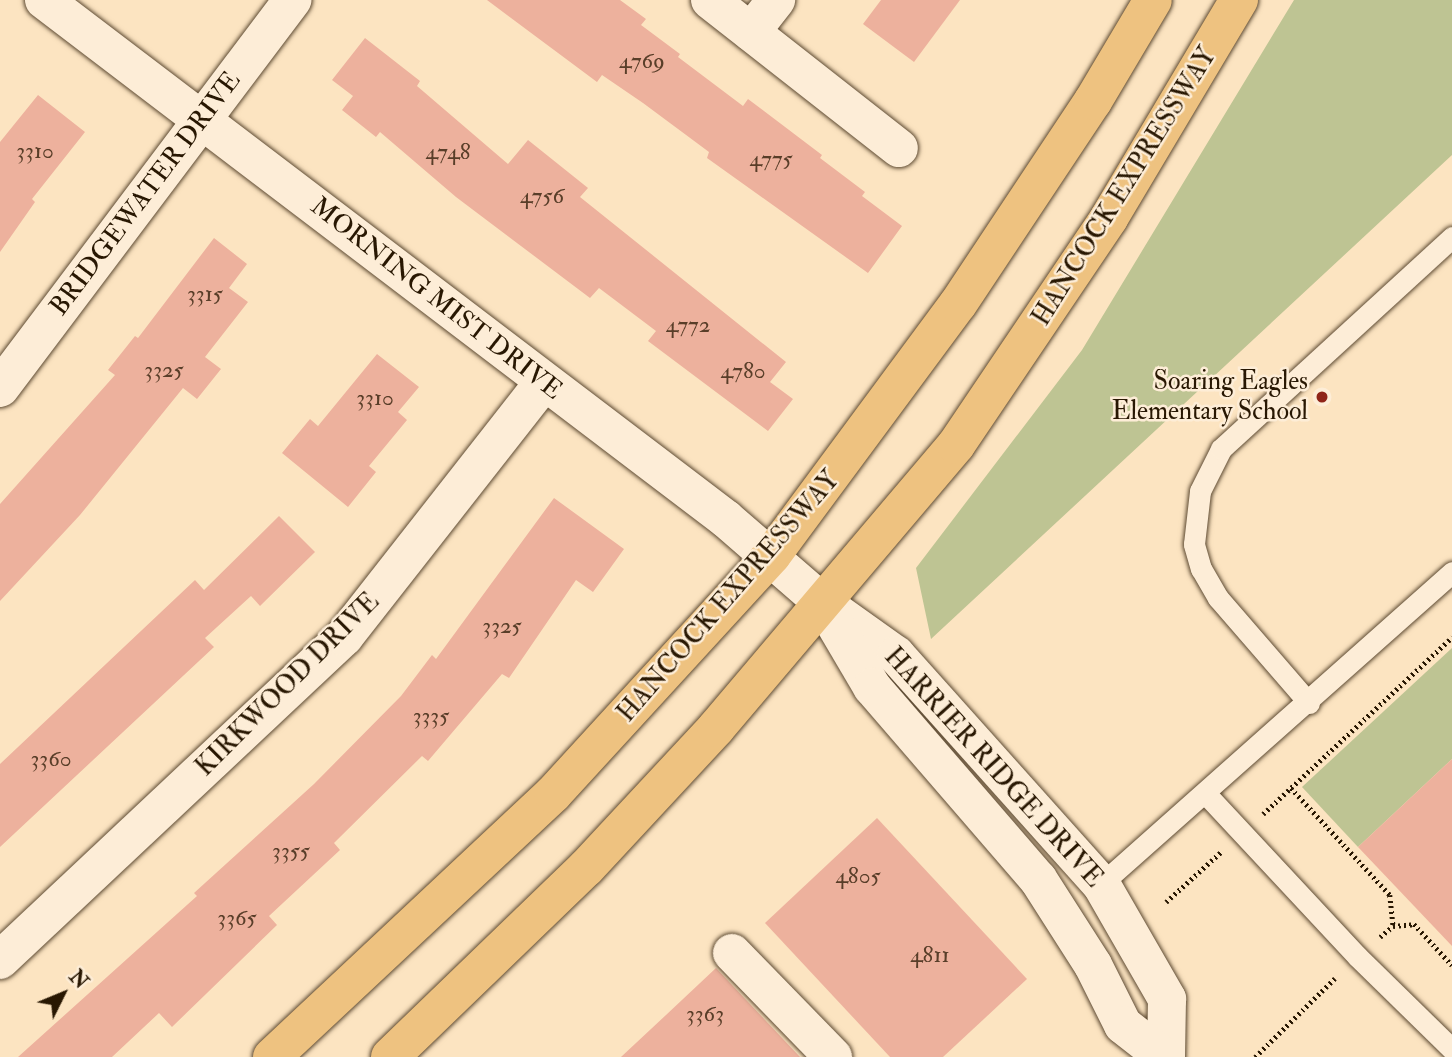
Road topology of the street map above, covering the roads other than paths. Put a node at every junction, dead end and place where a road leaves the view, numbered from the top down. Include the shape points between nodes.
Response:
1 (44, 0) edge
2 (292, 0) edge
3 (710, 0) edge
4 (776, 0) edge
5 (1153, 0) edge
6 (1239, 0) edge
7 (751, 32) junction
8 (202, 119) junction
9 (899, 148) dead end
10 (1452, 237) edge
11 (544, 382) junction
12 (0, 388) edge
13 (772, 555) junction
14 (1452, 572) edge
15 (823, 603) junction
16 (1309, 703) junction
17 (1205, 793) junction
18 (1101, 884) junction
19 (732, 953) dead end
20 (0, 960) edge
21 (1452, 1049) edge
22 (272, 1057) edge
23 (390, 1057) edge
24 (833, 1057) edge
25 (1165, 1057) edge

1 - 8 street, MORNING MIST DRIVE
2 - 8 street, BRIDGEWATER DRIVE
3 - 7 street
4 - 7 street
5 - 13 main road, HANCOCK EXPRESSWAY via 1093,101 958,304
6 - 15 main road, HANCOCK EXPRESSWAY via 1109,218 1021,354 956,445
7 - 9 street
8 - 11 street, MORNING MIST DRIVE
8 - 12 street, BRIDGEWATER DRIVE
10 - 16 lane via 1221,449 1200,491 1195,544 1201,569 1218,598
11 - 13 street, MORNING MIST DRIVE
11 - 20 street, KIRKWOOD DRIVE via 344,636
13 - 15 street, MORNING MIST DRIVE
13 - 22 main road, HANCOCK EXPRESSWAY via 553,794
14 - 16 lane
15 - 18 street, HARRIER RIDGE DRIVE via 896,655
15 - 23 main road, HANCOCK EXPRESSWAY via 716,728 586,868
15 - 25 street, HARRIER RIDGE DRIVE via 872,687 1038,879 1093,965 1123,1024
16 - 17 lane
17 - 18 lane
17 - 21 lane
18 - 25 street, HARRIER RIDGE DRIVE via 1167,999
19 - 24 street

